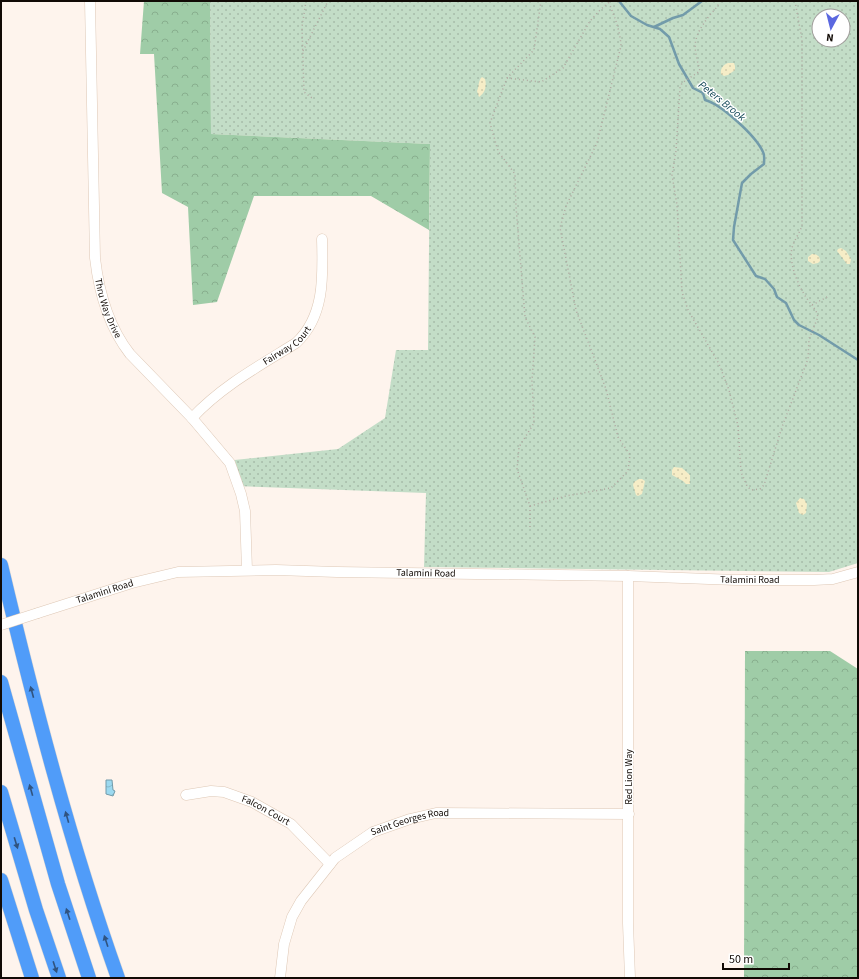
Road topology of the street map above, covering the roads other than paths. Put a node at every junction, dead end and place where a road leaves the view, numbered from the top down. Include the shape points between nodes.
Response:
1 (90, 1) edge
2 (322, 239) dead end
3 (192, 418) junction
4 (1, 565) edge
5 (247, 570) junction
6 (858, 572) edge
7 (628, 576) junction
8 (1, 625) edge
9 (1, 682) edge
10 (1, 792) edge
11 (186, 795) dead end
12 (629, 814) junction
13 (330, 864) junction
14 (1, 880) edge
15 (32, 978) edge
16 (59, 978) edge
17 (89, 978) edge
18 (118, 978) edge
19 (280, 978) edge
20 (630, 978) edge

1 - 3 street, Thru Way Drive via 95,258 103,299 109,319 121,343
2 - 3 street, Fairway Court via 323,282 320,300 312,323 304,336 238,378
3 - 5 street, Thru Way Drive via 230,463 245,512
18 -> 4 highway via 67,818 32,694
5 - 7 street, Talamini Road
5 - 8 street, Talamini Road, bridge via 178,572 132,583
6 - 7 street, Talamini Road via 833,579 814,580
7 - 12 street, Red Lion Way
17 -> 9 highway via 58,884
10 -> 16 highway
11 - 13 street, Falcon Court via 211,791 224,792 252,802 291,824
12 - 13 street, Saint Georges Road via 436,813 373,832 345,850
12 - 20 street, Red Lion Way
13 - 19 street, Saint Georges Road via 301,901 292,917 284,944
14 - 15 highway

